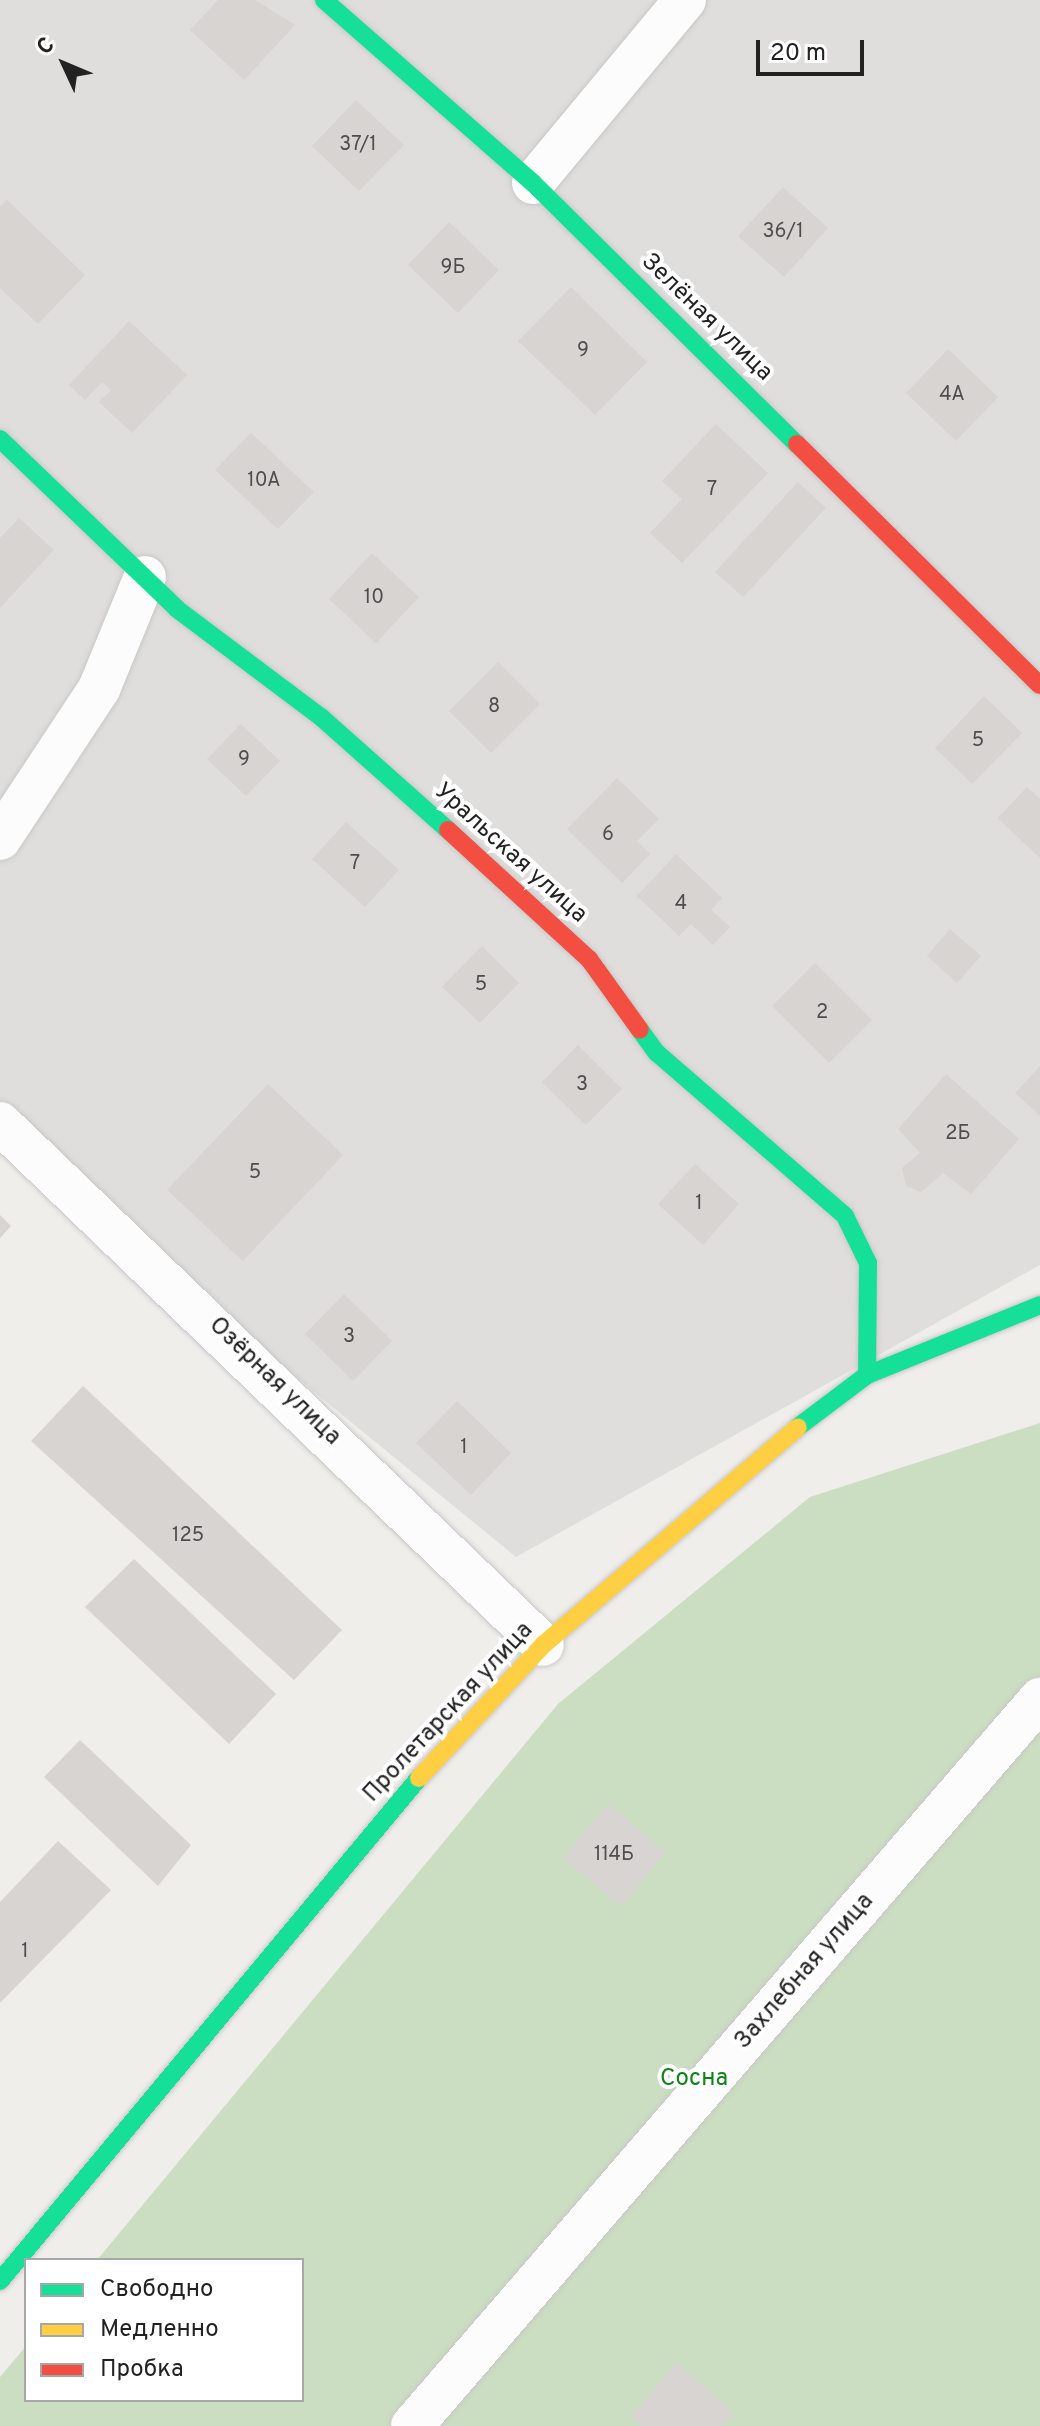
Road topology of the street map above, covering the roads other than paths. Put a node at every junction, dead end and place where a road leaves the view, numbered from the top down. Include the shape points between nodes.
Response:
1 (324, 0) edge
2 (685, 0) edge
3 (533, 183) junction
4 (0, 439) edge
5 (145, 577) junction
6 (1040, 685) edge
7 (0, 839) edge
8 (6, 1140) edge
9 (1040, 1305) edge
10 (867, 1375) junction
11 (543, 1645) junction
12 (1040, 1699) edge
13 (0, 2281) edge
14 (412, 2426) edge

1 - 3 street, Зелёная улица
2 - 3 street
3 - 6 street, Зелёная улица
4 - 5 street, Уральская улица
5 - 7 street via 99,689
5 - 10 street, Уральская улица via 322,718 479,857 589,959 657,1053 845,1216 868,1263
8 - 11 street, Озёрная улица
9 - 10 street, Пролетарская улица
10 - 11 street, Пролетарская улица via 749,1464
11 - 13 street, Пролетарская улица via 403,1795
12 - 14 street, Захлебная улица

